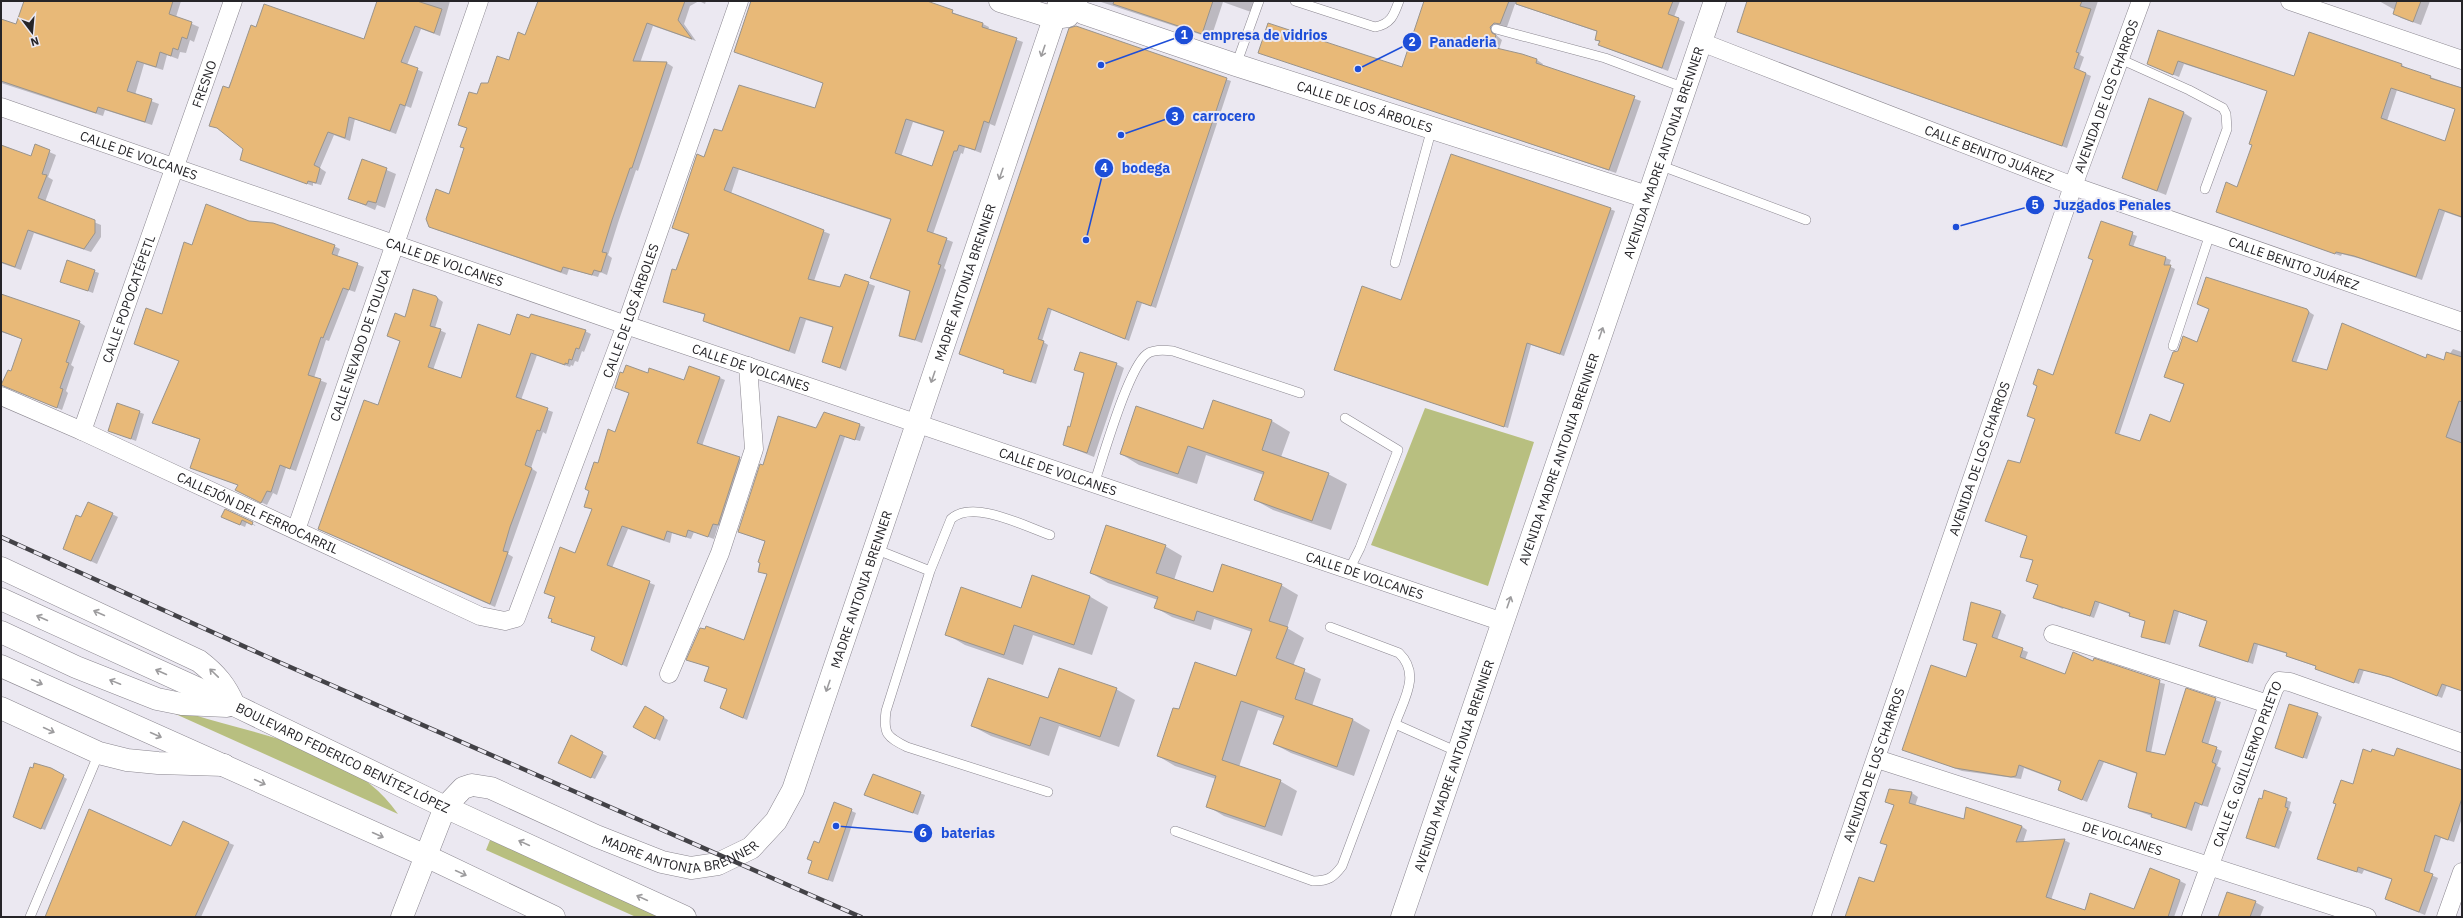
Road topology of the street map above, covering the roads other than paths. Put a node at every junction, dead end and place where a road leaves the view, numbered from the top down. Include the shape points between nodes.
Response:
1 (233, 1) edge
2 (479, 1) edge
3 (739, 1) edge
4 (1000, 1) edge
5 (1259, 1) edge
6 (1295, 1) edge
7 (1399, 1) edge
8 (1715, 1) edge
9 (2141, 1) edge
10 (2290, 1) edge
11 (1076, 7) edge
12 (1057, 10) edge
13 (1496, 30) dead end
14 (1701, 42) junction
15 (2120, 59) junction
16 (2462, 60) edge
17 (1236, 65) junction
18 (1685, 88) junction
19 (1, 107) edge
20 (1432, 128) junction
21 (1659, 165) junction
22 (175, 167) junction
23 (2074, 186) junction
24 (2205, 189) dead end
25 (1648, 198) junction
26 (1806, 220) dead end
27 (2210, 234) junction
28 (395, 244) junction
29 (1395, 262) dead end
30 (2462, 322) edge
31 (626, 325) junction
32 (2173, 346) dead end
33 (748, 366) junction
34 (1300, 393) dead end
35 (1, 396) edge
36 (1345, 418) dead end
37 (917, 424) junction
38 (82, 431) junction
39 (1094, 484) junction
40 (296, 530) junction
41 (1050, 535) dead end
42 (875, 549) junction
43 (1, 568) edge
44 (1349, 570) junction
45 (930, 571) junction
46 (1, 599) edge
47 (516, 618) joint
48 (1502, 622) junction
49 (1330, 627) dead end
50 (1, 632) edge
51 (2054, 634) dead end
52 (1, 666) edge
53 (669, 674) dead end
54 (2268, 704) junction
55 (234, 705) junction
56 (1, 708) edge
57 (1395, 724) junction
58 (2462, 743) edge
59 (1458, 752) junction
60 (99, 753) junction
61 (1877, 759) junction
62 (224, 765) junction
63 (1048, 792) dead end
64 (445, 808) junction
65 (1175, 831) dead end
66 (426, 856) junction
67 (2209, 865) junction
68 (2462, 872) edge
69 (30, 917) edge
70 (402, 917) edge
71 (554, 917) edge
72 (685, 917) edge
73 (1402, 917) edge
74 (1821, 917) edge
75 (2190, 917) edge
76 (2367, 917) edge
77 (2446, 917) edge

1 - 22 street, FRESNO
2 - 28 street, CALLE NEVADO DE TOLUCA
3 - 31 street, CALLE DE LOS ÁRBOLES
4 - 12 main road, CALLE DE LOS ÁRBOLES
5 - 17 lane
6 - 7 lane via 1375,27 1393,17
8 - 14 main road, AVENIDA MADRE ANTONIA BRENNER
9 - 15 street, AVENIDA DE LOS CHARROS
10 - 16 street
11 - 12 main road, CALLE DE LOS ÁRBOLES
11 - 17 main road, CALLE DE LOS ÁRBOLES
12 -> 37 main road, MADRE ANTONIA BRENNER
13 - 18 lane via 1606,58
14 - 18 main road, AVENIDA MADRE ANTONIA BRENNER
14 - 23 street, CALLE BENITO JUÁREZ
15 - 23 street, AVENIDA DE LOS CHARROS
15 - 24 lane via 2223,108 2227,129
17 - 20 main road, CALLE DE LOS ÁRBOLES
18 - 21 main road, AVENIDA MADRE ANTONIA BRENNER
19 - 22 street, CALLE DE VOLCANES
20 - 25 main road, CALLE DE LOS ÁRBOLES
20 - 29 lane
21 - 25 main road, AVENIDA MADRE ANTONIA BRENNER
21 - 26 lane
22 - 28 street, CALLE DE VOLCANES
22 - 38 street, CALLE POPOCATÉPETL
23 - 27 street, CALLE BENITO JUÁREZ
23 - 61 street, AVENIDA DE LOS CHARROS
48 -> 25 main road, AVENIDA MADRE ANTONIA BRENNER
27 - 30 street, CALLE BENITO JUÁREZ
27 - 32 lane
28 - 31 street, CALLE DE VOLCANES
28 - 40 street, CALLE NEVADO DE TOLUCA
31 - 33 street, CALLE DE VOLCANES
31 - 47 street, CALLE DE LOS ÁRBOLES
33 - 37 street, CALLE DE VOLCANES
33 - 53 street via 754,449 720,553
34 - 39 lane via 1173,351 1159,350 1148,354 1134,371
35 - 38 street, CALLEJÓN DEL FERROCARRIL
36 - 44 lane via 1398,450
37 - 39 street, CALLE DE VOLCANES
37 - 42 main road, MADRE ANTONIA BRENNER
38 - 40 street, CALLEJÓN DEL FERROCARRIL
39 - 44 street, CALLE DE VOLCANES
40 - 47 street, CALLEJÓN DEL FERROCARRIL via 480,616 505,621
41 - 45 lane via 982,512 957,513 951,519
42 - 45 lane
42 -> 64 main road, MADRE ANTONIA BRENNER via 793,790 776,821 751,848 718,864 691,868 676,867 596,836 491,788 472,785 463,788
55 -> 43 main road via 226,686 213,671 199,661
44 - 48 street, CALLE DE VOLCANES
45 - 63 lane via 886,711 884,728 891,739 907,747
55 -> 46 main road, BOULEVARD FEDERICO BENÍTEZ LÓPEZ
48 - 59 main road, AVENIDA MADRE ANTONIA BRENNER
49 - 57 lane via 1399,653 1407,661 1411,670 1410,682
55 -> 50 main road via 182,704 157,699 76,667
51 - 54 street
52 -> 62 main road
54 - 58 street, CALLE G. GUILLERMO PRIETO via 2279,681 2290,682
54 - 67 street, CALLE G. GUILLERMO PRIETO
55 - 64 main road, BOULEVARD FEDERICO BENÍTEZ LÓPEZ
56 -> 60 main road
57 - 59 lane
57 - 65 lane via 1342,866 1335,876 1326,881 1313,881
59 - 73 main road, AVENIDA MADRE ANTONIA BRENNER
60 - 62 main road via 127,760 158,763
60 - 69 lane
61 - 67 street, DE VOLCANES
61 - 74 street, AVENIDA DE LOS CHARROS
62 -> 66 main road
64 - 66 main road
72 -> 64 main road, BOULEVARD FEDERICO BENÍTEZ LÓPEZ
66 - 70 main road
66 -> 71 main road
67 - 75 street, CALLE G. GUILLERMO PRIETO
67 - 76 street, DE VOLCANES
68 - 77 street

